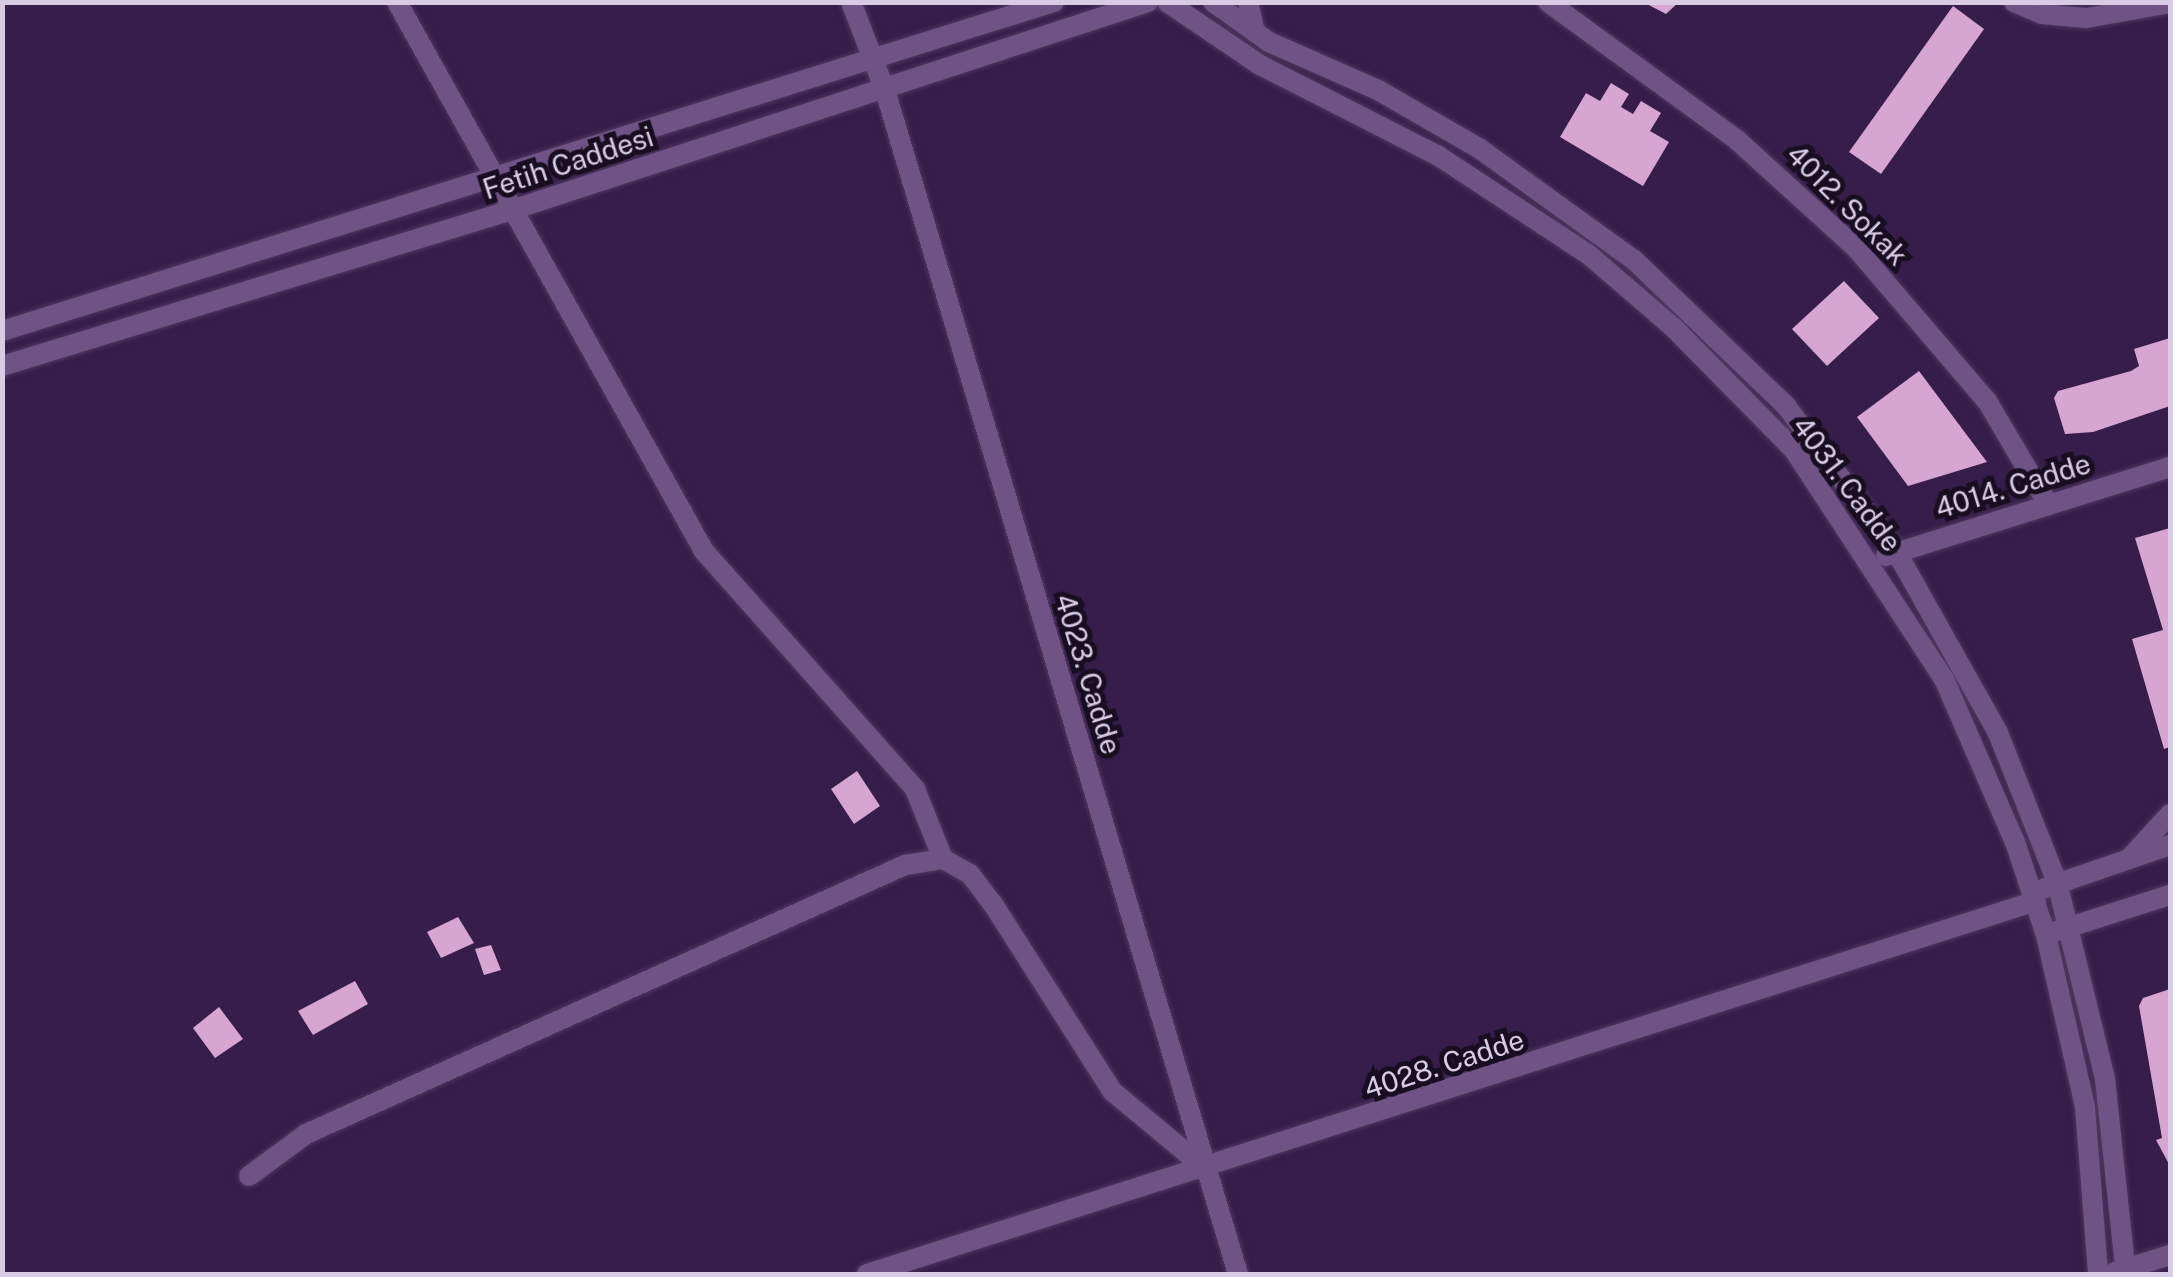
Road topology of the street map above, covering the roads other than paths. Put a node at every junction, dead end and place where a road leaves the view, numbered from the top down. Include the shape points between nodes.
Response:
1 (397, 2) edge
2 (851, 2) edge
3 (1054, 2) edge
4 (1148, 2) edge
5 (1167, 2) edge
6 (1213, 2) edge
7 (1248, 2) edge
8 (1548, 2) edge
9 (2014, 2) edge
10 (2170, 3) edge
11 (1255, 32) junction
12 (874, 60) junction
13 (885, 90) junction
14 (495, 180) junction
15 (512, 210) junction
16 (2, 331) edge
17 (2, 366) edge
18 (2170, 467) edge
19 (2048, 504) junction
20 (1896, 550) junction
21 (1873, 562) junction
22 (2170, 814) edge
23 (2170, 845) edge
24 (2129, 859) junction
25 (943, 860) junction
26 (2058, 882) junction
27 (2034, 896) junction
28 (2165, 901) edge
29 (2069, 926) junction
30 (2046, 935) junction
31 (1207, 1170) junction
32 (250, 1176) dead end
33 (2170, 1255) edge
34 (2119, 1273) edge
35 (867, 1274) edge
36 (1238, 1274) edge
37 (2098, 1274) edge

1 - 14 street
2 - 12 street, 4023. Cadde
3 - 12 street, Fetih Caddesi
4 - 13 street, Fetih Caddesi
5 - 21 street, 4031. Cadde via 1260,65 1452,163 1588,254 1674,328 1794,450
6 - 11 street, 4031. Cadde
7 - 11 street
8 - 19 street, 4012. Sokak via 1722,128 1857,249 1986,402
9 - 10 street via 2042,14 2129,15
11 - 20 street, 4031. Cadde via 1480,149 1634,260 1786,406
12 - 13 street, 4023. Cadde
12 - 14 street, Fetih Caddesi
13 - 15 street, Fetih Caddesi
13 - 31 street, 4023. Cadde
14 - 15 street
14 - 16 street, Fetih Caddesi
15 - 17 street, Fetih Caddesi
15 - 25 street via 704,551 914,789
18 - 19 street, 4014. Cadde
19 - 20 street, 4014. Cadde
20 - 21 street, 4014. Cadde
20 - 26 street, 4031. Cadde via 1998,733
21 - 27 street, 4031. Cadde via 1960,711
22 - 24 street
23 - 24 street, 4028. Cadde
24 - 26 street, 4028. Cadde
25 - 31 street via 970,874 993,904 1112,1091
25 - 32 street via 905,865 306,1134
26 - 27 street, 4028. Cadde
26 - 29 street, 4031. Cadde
27 - 30 street, 4031. Cadde
27 - 31 street, 4028. Cadde
28 - 29 street
29 - 30 street
29 - 34 street, 4031. Cadde via 2105,1079
30 - 37 street, 4031. Cadde via 2085,1107
31 - 35 street, 4028. Cadde
31 - 36 street, 4023. Cadde
33 - 34 street

